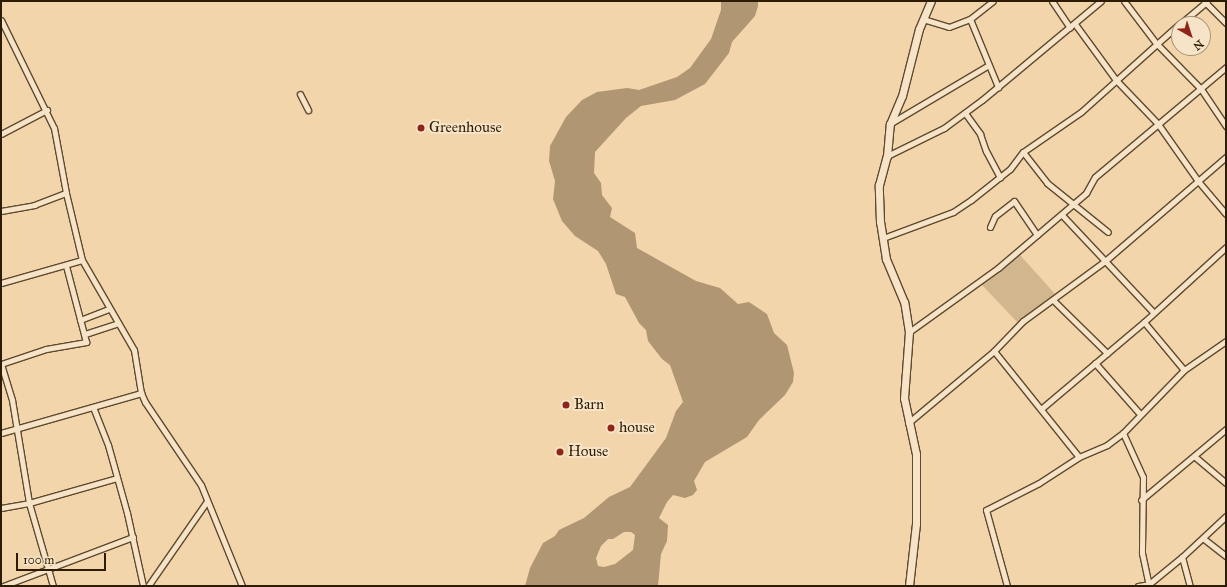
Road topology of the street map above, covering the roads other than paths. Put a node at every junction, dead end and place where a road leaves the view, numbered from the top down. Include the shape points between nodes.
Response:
1 (931, 1) edge
2 (993, 1) edge
3 (1052, 1) edge
4 (1101, 1) edge
5 (1124, 1) edge
6 (1206, 2) edge
7 (1189, 16) edge
8 (923, 19) junction
9 (970, 19) junction
10 (1, 20) edge
11 (1226, 23) edge
12 (1075, 24) junction
13 (1070, 28) junction
14 (1171, 31) edge
15 (1156, 43) junction
16 (988, 66) junction
17 (1226, 67) edge
18 (1116, 80) junction
19 (998, 87) junction
20 (1201, 90) junction
21 (300, 94) dead end
22 (47, 110) junction
23 (308, 110) dead end
24 (965, 113) junction
25 (890, 124) junction
26 (1158, 124) junction
27 (1226, 126) edge
28 (1, 134) edge
29 (1023, 152) junction
30 (887, 156) junction
31 (1226, 157) edge
32 (1000, 176) junction
33 (1198, 181) junction
34 (66, 193) junction
35 (1073, 204) junction
36 (1, 211) edge
37 (1226, 214) edge
38 (1062, 215) junction
39 (990, 227) dead end
40 (1108, 232) dead end
41 (1037, 236) junction
42 (883, 238) junction
43 (1226, 247) edge
44 (82, 260) junction
45 (1105, 261) junction
46 (66, 266) junction
47 (1, 283) edge
48 (1053, 300) junction
49 (109, 309) junction
50 (1153, 312) junction
51 (80, 320) junction
52 (1144, 322) junction
53 (118, 323) junction
54 (909, 332) junction
55 (85, 334) junction
56 (1225, 343) edge
57 (994, 351) junction
58 (1107, 353) junction
59 (1095, 363) junction
60 (1, 364) edge
61 (1184, 370) junction
62 (141, 393) junction
63 (92, 407) junction
64 (1041, 409) junction
65 (1140, 414) junction
66 (908, 423) junction
67 (17, 428) junction
68 (1226, 429) edge
69 (1123, 432) junction
70 (1, 433) edge
71 (1194, 456) junction
72 (1079, 457) junction
73 (117, 478) junction
74 (1226, 483) edge
75 (1141, 500) junction
76 (207, 501) junction
77 (30, 503) junction
78 (1, 508) edge
79 (1226, 516) edge
80 (133, 537) junction
81 (1204, 539) junction
82 (1226, 556) edge
83 (1182, 557) junction
84 (48, 569) junction
85 (1149, 585) edge
86 (3, 586) edge
87 (53, 586) edge
88 (143, 586) edge
89 (148, 586) edge
90 (242, 586) edge
91 (909, 586) edge
92 (1007, 586) edge
93 (1138, 586) edge
94 (1190, 586) edge

1 - 8 street
2 - 9 street
3 - 13 street
4 - 12 street
5 - 15 street
6 - 7 street
6 - 11 street
8 - 9 street via 949,27
8 - 25 street via 902,96
9 - 16 street
10 - 22 street
12 - 13 street
12 - 18 street
13 - 19 street
14 - 15 street
15 - 18 street
15 - 20 street
16 - 19 street
16 - 25 street
17 - 20 street
18 - 26 street
18 - 29 street via 1081,112
19 - 24 street
20 - 26 street
20 - 27 street
21 - 23 street
22 - 28 street
22 - 34 street via 54,128
24 - 30 street via 929,138
24 - 32 street via 980,134
25 - 30 street
26 - 33 street
26 - 35 street via 1095,177 1086,193
29 - 32 street
29 - 35 street via 1047,184
30 - 42 street via 879,185
31 - 33 street
32 - 42 street via 953,212
33 - 37 street
33 - 45 street
34 - 36 street via 34,205
34 - 44 street
35 - 38 street
35 - 40 street
38 - 41 street
38 - 45 street
39 - 41 street via 995,216 1014,201
41 - 54 street via 998,268
42 - 54 street via 886,259 904,302
43 - 50 street
44 - 46 street
44 - 49 street
45 - 48 street
45 - 50 street
46 - 47 street
46 - 51 street
48 - 57 street via 1023,321
48 - 58 street
49 - 51 street
49 - 53 street
50 - 52 street
51 - 55 street
52 - 58 street
52 - 61 street
53 - 55 street
53 - 62 street via 134,350
54 - 66 street via 904,398
55 - 60 street via 84,344 46,349
56 - 61 street
57 - 64 street
57 - 66 street
58 - 59 street
59 - 64 street
59 - 65 street
60 - 67 street
61 - 65 street
62 - 63 street
62 - 76 street via 153,418 201,485
63 - 67 street
63 - 73 street via 108,445
64 - 72 street
65 - 69 street
66 - 91 street via 916,454 916,524
67 - 70 street
67 - 77 street
68 - 71 street
69 - 72 street via 1107,445
69 - 75 street via 1141,467 1144,483
71 - 74 street
71 - 75 street
72 - 92 street via 1039,483 986,510
73 - 77 street
73 - 80 street
75 - 85 street via 1142,553
76 - 89 street
76 - 90 street
77 - 78 street
77 - 84 street
79 - 81 street
80 - 84 street
80 - 88 street
81 - 82 street
81 - 83 street
83 - 85 street
83 - 94 street
84 - 86 street
84 - 87 street
85 - 93 street

